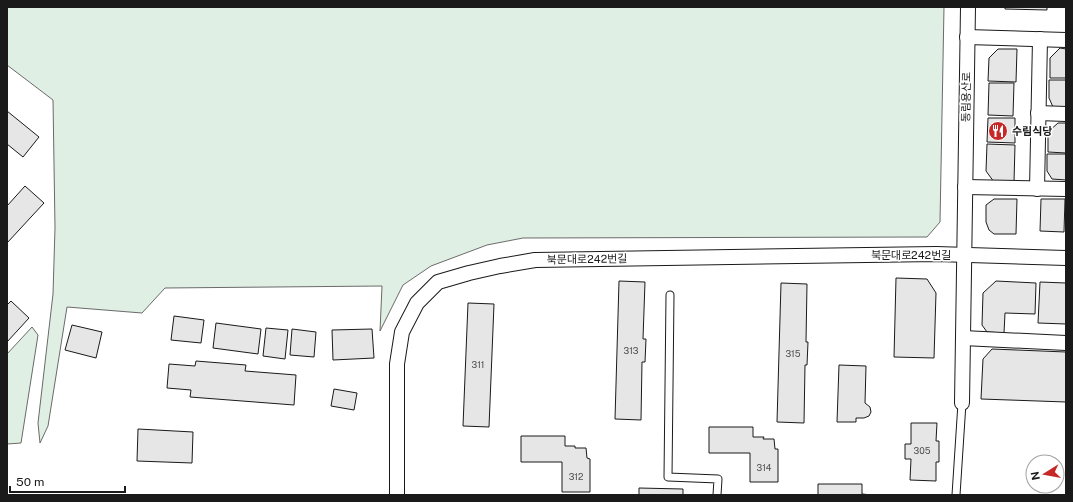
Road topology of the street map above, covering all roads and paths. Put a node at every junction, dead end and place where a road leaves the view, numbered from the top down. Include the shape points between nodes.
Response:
1 (968, 7) edge
2 (967, 37) junction
3 (1040, 39) junction
4 (1066, 40) edge
5 (1038, 113) junction
6 (1066, 114) edge
7 (965, 187) junction
8 (1037, 189) junction
9 (1066, 189) edge
10 (964, 255) junction
11 (1066, 258) edge
12 (670, 295) dead end
13 (963, 338) junction
14 (1066, 343) edge
15 (962, 403) joint
16 (397, 495) edge
17 (717, 495) edge
18 (956, 495) edge

1 - 2 street, 동림용산로
2 - 3 street
2 - 7 street, 동림용산로
3 - 4 street
3 - 5 street
5 - 6 street
5 - 8 street
7 - 8 street
7 - 10 street, 동림용산로
8 - 9 street
10 - 11 street, 북문대로242번길
10 - 13 street, 북문대로242번길
10 - 16 street, 북문대로242번길 via 535,260 438,282 417,304 402,332 397,364
12 - 17 lane via 668,477 718,479
13 - 14 street
13 - 15 street, 북문대로242번길
15 - 18 lane

